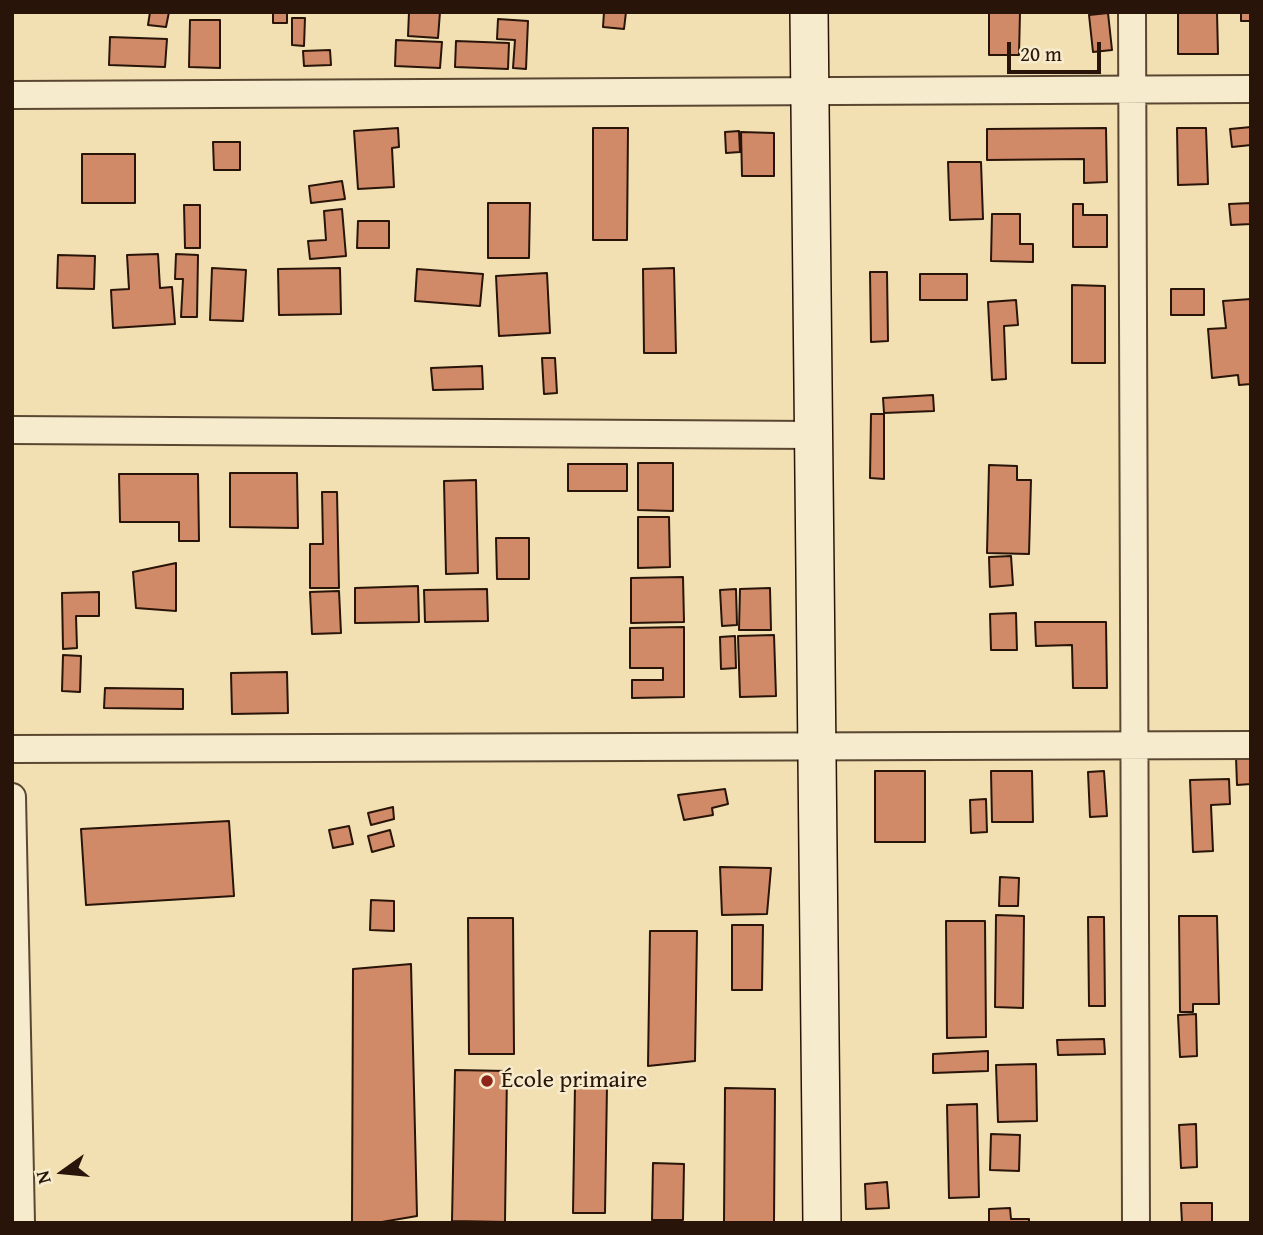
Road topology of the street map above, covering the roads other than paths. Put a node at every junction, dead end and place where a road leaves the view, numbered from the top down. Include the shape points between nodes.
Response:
1 (809, 12) edge
2 (1132, 12) edge
3 (1132, 89) junction
4 (1251, 89) edge
5 (810, 91) junction
6 (12, 95) edge
7 (12, 430) edge
8 (814, 435) junction
9 (1251, 745) edge
10 (1135, 746) junction
11 (817, 747) junction
12 (12, 749) edge
13 (12, 797) edge
14 (21, 1223) edge
15 (822, 1223) edge
16 (1136, 1223) edge

1 - 5 street
2 - 3 street
3 - 4 street
3 - 5 street
3 - 10 street
5 - 6 street
5 - 8 street
7 - 8 street
8 - 11 street
9 - 10 street
10 - 11 street
10 - 16 street
11 - 12 street
11 - 15 street
13 - 14 street

